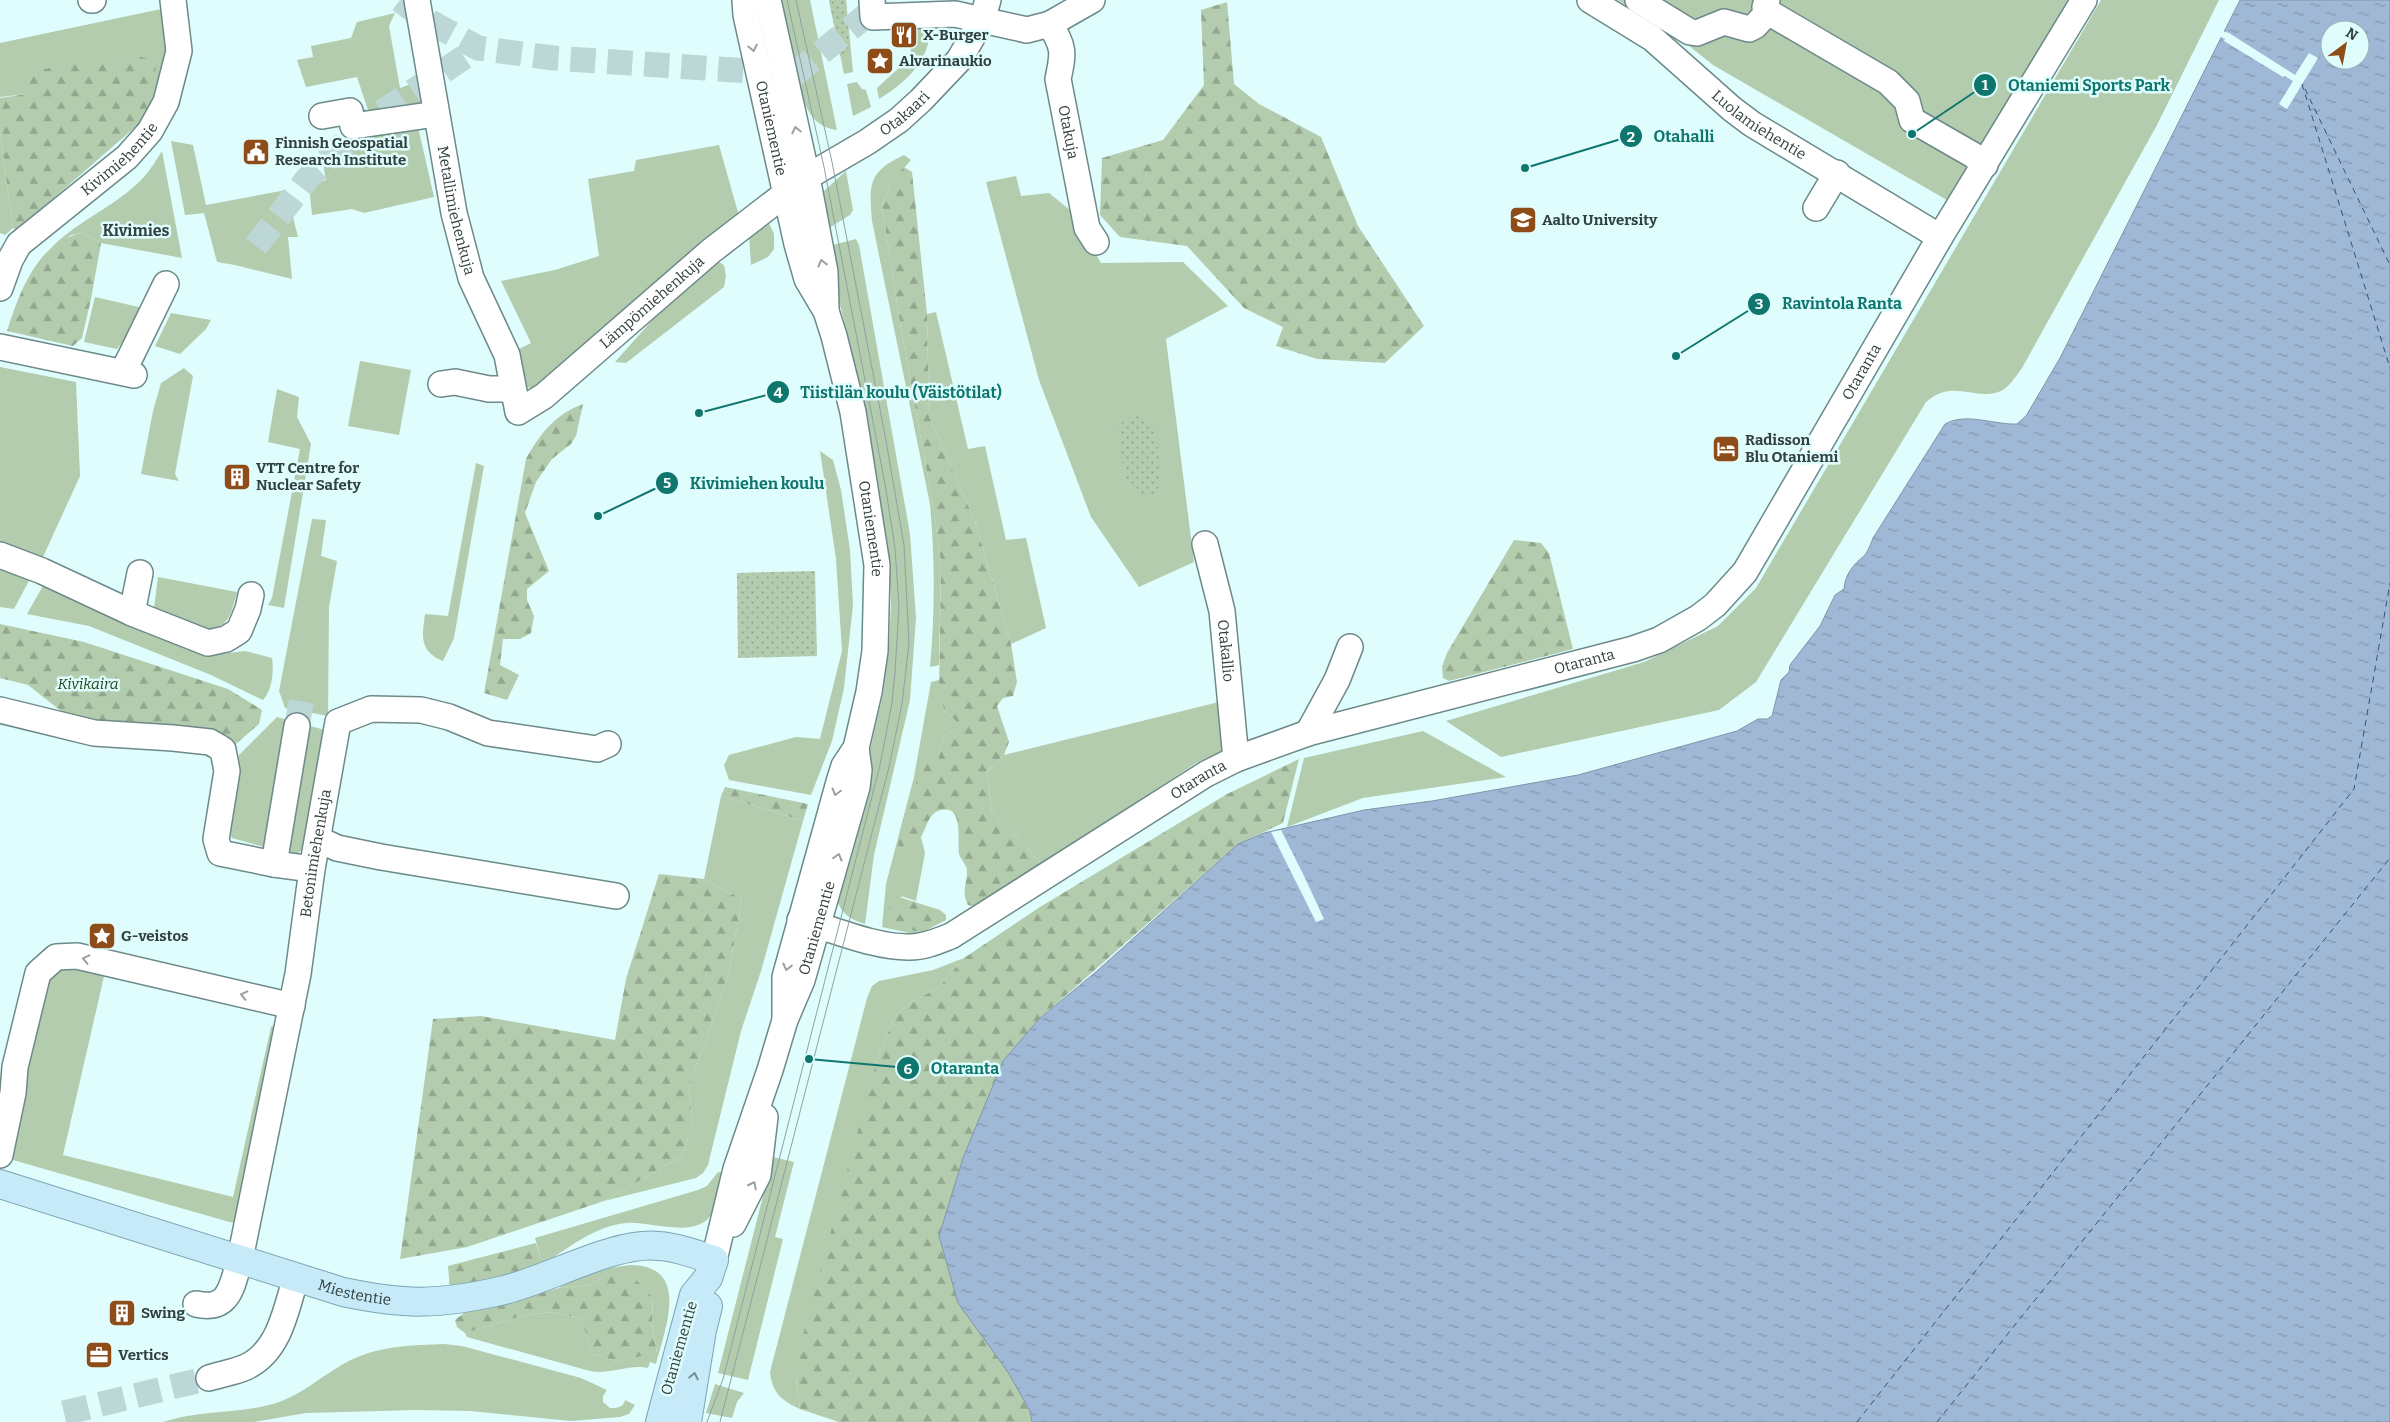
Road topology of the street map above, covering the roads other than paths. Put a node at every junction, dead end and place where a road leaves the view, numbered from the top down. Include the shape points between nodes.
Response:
1 (173, 0) edge
2 (417, 0) edge
3 (745, 0) edge
4 (768, 0) edge
5 (872, 0) edge
6 (1590, 0) edge
7 (1638, 0) edge
8 (2084, 0) edge
9 (1081, 3) edge
10 (1767, 6) edge
11 (940, 7) edge
12 (985, 10) edge
13 (1050, 24) junction
14 (436, 114) junction
15 (322, 116) dead end
16 (1985, 165) junction
17 (1837, 173) junction
18 (807, 177) junction
19 (786, 194) junction
20 (1816, 208) dead end
21 (1940, 237) junction
22 (1096, 242) dead end
23 (5, 257) edge
24 (166, 284) dead end
25 (0, 288) edge
26 (826, 311) junction
27 (0, 347) edge
28 (441, 384) dead end
29 (515, 400) junction
30 (1205, 544) dead end
31 (0, 555) edge
32 (140, 573) dead end
33 (251, 594) dead end
34 (132, 613) junction
35 (1350, 647) dead end
36 (0, 710) edge
37 (297, 726) tunnel mouth
38 (1308, 733) junction
39 (608, 744) dead end
40 (1236, 759) junction
41 (318, 839) junction
42 (274, 864) junction
43 (312, 869) junction
44 (616, 896) dead end
45 (809, 923) junction
46 (292, 1006) junction
47 (6, 1091) edge
48 (0, 1155) edge
49 (0, 1184) edge
50 (240, 1259) junction
51 (711, 1269) junction
52 (296, 1277) junction
53 (196, 1304) dead end
54 (209, 1378) tunnel mouth
55 (660, 1422) edge
56 (687, 1422) edge

1 - 23 street, Kivimiehentie via 179,51 166,102 150,131 126,157
2 - 14 street, Metallimiehenkuja
3 -> 19 street, Otaniementie
18 -> 4 street, Otaniementie
5 - 11 street via 873,17
6 - 17 street, Luolamiehentie via 1658,43 1732,110
7 - 10 street via 1690,32 1697,33 1724,22 1749,29
8 - 16 street, Otaranta
9 - 13 street
10 - 16 street via 1888,82 1907,101 1912,120
11 - 12 street via 955,14
12 - 13 street via 1018,30
12 - 18 street, Otakaari via 959,60 921,100 891,126
13 - 22 street, Otakuja via 1062,44 1058,79 1087,228
14 - 15 street via 353,126 350,111
14 - 29 street, Metallimiehenkuja via 454,213 471,278 506,355
16 - 21 street, Otaranta
17 - 20 street
17 - 21 street, Luolamiehentie
18 - 19 street, Otakaari
26 -> 18 street, Otaniementie via 825,272
19 - 26 street, Otaniementie via 807,278
19 - 29 street, Lämpömiehenkuja via 711,251 544,396
21 - 38 street, Otaranta via 1766,538 1745,572 1715,605 1679,630 1633,649
23 - 25 street, Kivimiehentie
24 - 27 street via 128,374
26 - 45 street, Otaniementie via 853,412 878,564 875,651 869,692 856,748 844,766 839,782
28 - 29 street via 455,382 489,389
30 - 40 street, Otakallio via 1222,611
31 - 34 street
32 - 34 street
33 - 34 street via 239,631 226,639 208,643
35 - 38 street via 1337,680
36 - 42 street via 94,733 210,742 223,750 227,771 216,838 220,853
37 - 42 street
38 - 40 street, Otaranta
39 - 41 street, Betonimiehenkuja via 597,749 488,733 421,710 370,709 338,722
40 - 45 street, Otaranta via 1206,774 952,936 928,945 909,947 884,944
41 - 43 street, Betonimiehenkuja
41 - 44 street via 337,848 381,858
42 - 43 street
43 - 46 street, Betonimiehenkuja
45 - 51 street, Otaniementie via 785,976 785,1020 736,1169
46 -> 47 street via 76,956 56,957 38,973 15,1068
46 - 50 street, Betonimiehenkuja
47 - 48 street
49 - 50 main road, Miestentie
50 - 52 main road, Miestentie
50 - 53 street, Betonimiehenkuja via 231,1288 222,1302 213,1306
51 - 52 main road, Miestentie via 660,1246 639,1246 502,1291 443,1302 417,1303 351,1294
51 - 55 main road, Otaniementie via 694,1295
56 -> 51 main road, Otaniementie via 710,1300
52 - 54 street via 279,1331 261,1358 245,1367

